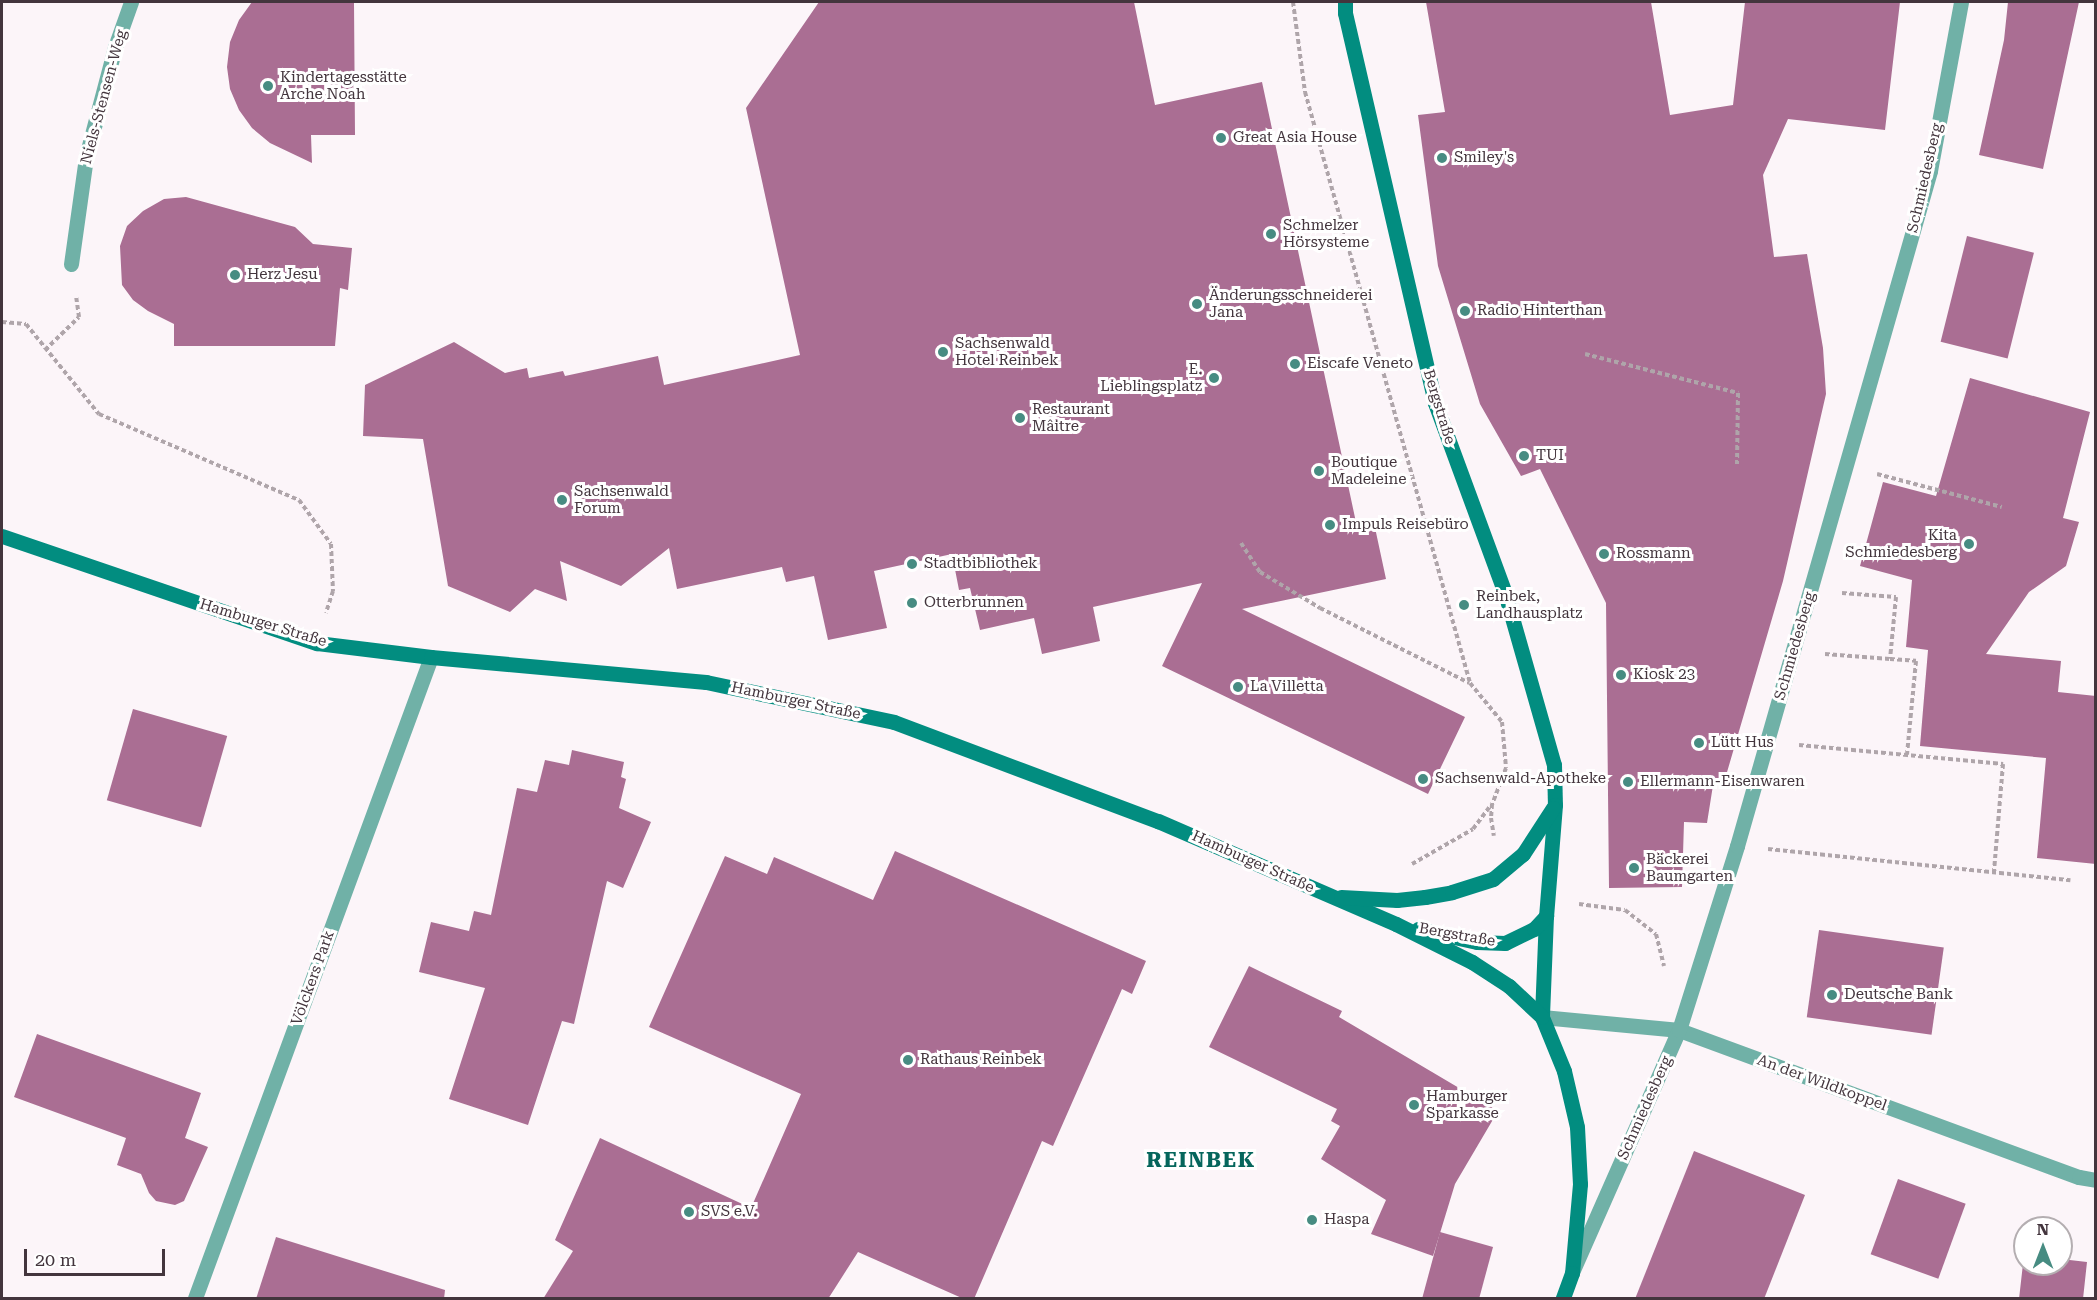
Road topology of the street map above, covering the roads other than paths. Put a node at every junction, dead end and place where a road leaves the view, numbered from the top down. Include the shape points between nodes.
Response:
1 (131, 2) edge
2 (1345, 2) edge
3 (1960, 2) edge
4 (71, 264) dead end
5 (2, 536) edge
6 (431, 657) junction
7 (1555, 805) junction
8 (1329, 896) junction
9 (1545, 916) junction
10 (1396, 924) junction
11 (1542, 1017) junction
12 (1679, 1030) junction
13 (2096, 1180) edge
14 (1572, 1272) junction
15 (195, 1299) edge
16 (1563, 1299) edge

1 - 4 street, Niels-Stensen-Weg via 86,157
2 - 7 main road, Bergstraße via 1435,403 1504,593 1554,765
3 - 12 street, Schmiedesberg via 1930,171 1812,590
5 - 6 main road, Hamburger Straße via 317,643
6 - 8 main road, Hamburger Straße via 706,682 894,722 1158,821
6 - 15 street, Völckers Park
7 - 8 main road, Bergstraße via 1523,854 1493,879 1452,892 1397,900
7 - 9 main road, Bergstraße
8 - 10 main road, Hamburger Straße
9 - 10 main road, Bergstraße via 1534,929 1504,944
9 - 11 main road, Bergstraße
10 - 11 main road, Hamburger Straße via 1472,962 1509,986
11 - 12 street, An der Wildkoppel
11 - 14 main road via 1564,1071 1577,1127 1580,1184
12 - 13 street, An der Wildkoppel
12 - 14 street, Schmiedesberg
14 - 16 main road

